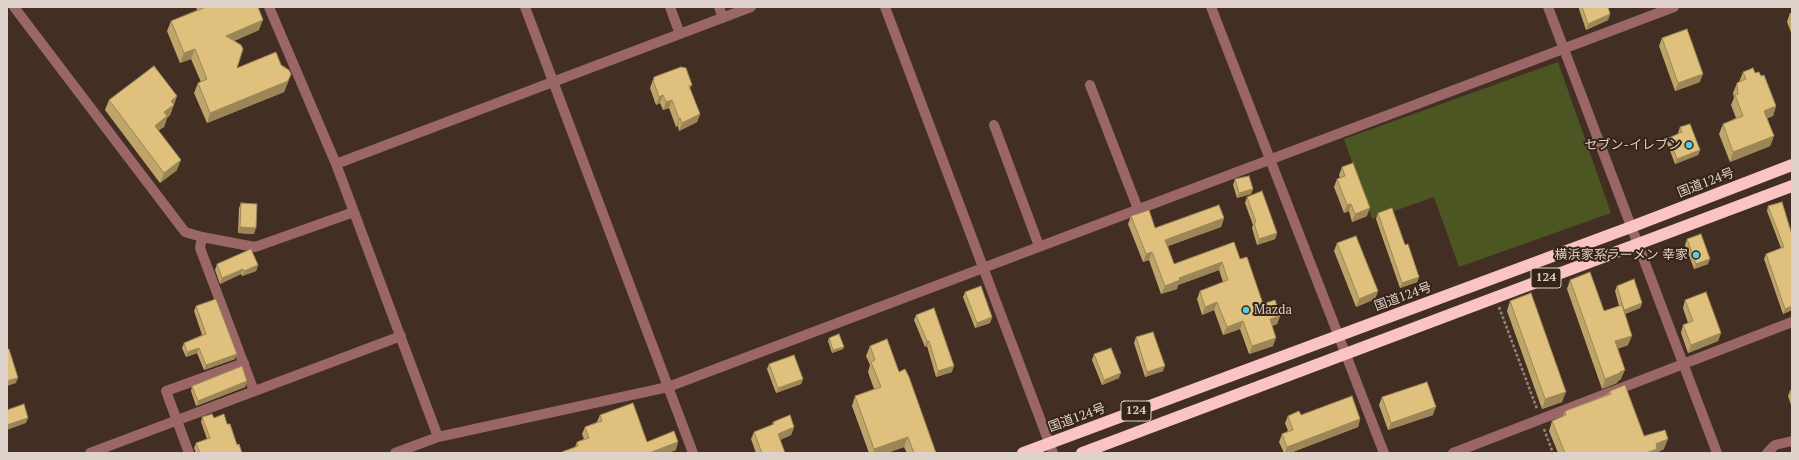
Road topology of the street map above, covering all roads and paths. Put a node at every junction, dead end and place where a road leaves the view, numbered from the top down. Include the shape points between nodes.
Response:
1 (14, 7) edge
2 (269, 7) edge
3 (525, 7) edge
4 (670, 7) edge
5 (719, 7) edge
6 (751, 7) edge
7 (885, 7) edge
8 (1211, 7) edge
9 (1548, 7) edge
10 (1674, 7) edge
11 (723, 18) junction
12 (680, 34) junction
13 (1564, 49) junction
14 (553, 82) junction
15 (1090, 85) dead end
16 (994, 125) dead end
17 (1270, 160) junction
18 (336, 164) junction
19 (1792, 165) edge
20 (1792, 186) edge
21 (1138, 209) junction
22 (354, 212) junction
23 (1631, 227) junction
24 (202, 237) junction
25 (1637, 244) junction
26 (1039, 246) junction
27 (984, 267) junction
28 (1495, 297) junction
29 (1792, 322) edge
30 (400, 336) junction
31 (1339, 336) junction
32 (1346, 353) junction
33 (244, 363) junction
34 (1683, 363) junction
35 (668, 387) junction
36 (254, 391) junction
37 (1540, 419) junction
38 (177, 420) junction
39 (438, 437) junction
40 (1792, 441) edge
41 (1052, 448) edge
42 (90, 453) edge
43 (189, 453) edge
44 (395, 453) edge
45 (693, 453) edge
46 (1023, 453) edge
47 (1082, 453) edge
48 (1384, 453) edge
49 (1453, 453) edge
50 (1553, 453) edge
51 (1716, 453) edge
52 (1767, 453) edge

1 - 24 street via 185,232
2 - 18 street
3 - 14 street
4 - 12 street
5 - 11 street
6 - 11 street
7 - 27 street
8 - 17 street
9 - 13 street
10 - 13 street
11 - 12 street
12 - 14 street
13 - 17 street
13 - 23 street
14 - 18 street
14 - 35 street
15 - 21 street
16 - 26 street
17 - 21 street
17 - 31 street
18 - 22 street
19 - 23 highway, 国道124号 / 124
20 - 25 highway, 124
21 - 26 street
22 - 24 street via 255,248
22 - 30 street
23 - 25 street
23 - 31 highway, 国道124号 / 124
24 - 33 street via 200,248
25 - 28 highway, 124
25 - 34 street
26 - 27 street
27 - 35 street
27 - 41 street
28 - 32 highway, 124
28 - 37 path
29 - 34 street
30 - 36 street
30 - 39 street
31 - 32 street
31 - 41 highway, 国道124号 / 124
32 - 47 highway, 124
32 - 48 street
33 - 36 street
33 - 38 street via 166,391
34 - 37 street
34 - 51 street
35 - 39 street
35 - 45 street
36 - 38 street
37 - 49 street
37 - 50 path
38 - 42 street
38 - 43 street
39 - 44 street
40 - 52 street via 1775,445
41 - 46 highway, 国道124号 / 124

